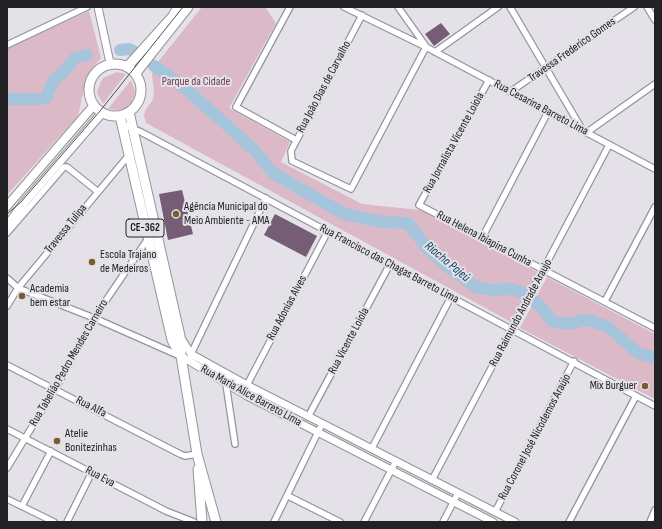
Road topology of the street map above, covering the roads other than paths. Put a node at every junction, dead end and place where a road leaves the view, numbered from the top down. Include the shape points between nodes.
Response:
1 (87, 7) edge
2 (98, 7) edge
3 (178, 7) edge
4 (188, 7) edge
5 (290, 7) edge
6 (344, 7) edge
7 (398, 7) edge
8 (498, 7) edge
9 (510, 7) edge
10 (634, 7) edge
11 (647, 7) edge
12 (362, 15) junction
13 (655, 20) edge
14 (7, 45) edge
15 (424, 46) junction
16 (435, 52) junction
17 (110, 63) junction
18 (128, 66) junction
19 (546, 69) junction
20 (136, 73) junction
21 (489, 80) junction
22 (655, 84) edge
23 (510, 92) junction
24 (94, 105) junction
25 (129, 112) junction
26 (548, 112) junction
27 (102, 113) junction
28 (121, 120) junction
29 (133, 128) junction
30 (584, 132) junction
31 (296, 140) junction
32 (609, 145) junction
33 (129, 155) junction
34 (655, 169) edge
35 (97, 191) junction
36 (266, 198) junction
37 (419, 205) joint
38 (7, 206) edge
39 (655, 207) edge
40 (10, 218) edge
41 (7, 226) edge
42 (328, 231) junction
43 (7, 233) edge
44 (482, 238) junction
45 (148, 240) junction
46 (390, 264) junction
47 (544, 270) junction
48 (7, 278) edge
49 (18, 288) junction
50 (451, 297) junction
51 (604, 301) junction
52 (7, 306) edge
53 (94, 318) junction
54 (655, 328) edge
55 (513, 329) junction
56 (180, 336) junction
57 (191, 354) junction
58 (180, 356) junction
59 (574, 361) junction
60 (7, 365) edge
61 (226, 384) junction
62 (246, 384) junction
63 (55, 389) junction
64 (636, 396) junction
65 (655, 406) edge
66 (308, 417) junction
67 (322, 424) junction
68 (7, 429) edge
69 (317, 433) junction
70 (25, 438) junction
71 (235, 444) dead end
72 (372, 448) junction
73 (50, 451) junction
74 (197, 454) junction
75 (396, 461) junction
76 (7, 468) edge
77 (391, 470) junction
78 (92, 472) junction
79 (432, 480) junction
80 (458, 493) junction
81 (288, 496) junction
82 (7, 499) edge
83 (454, 502) junction
84 (22, 506) junction
85 (655, 510) edge
86 (495, 512) junction
87 (190, 521) edge
88 (54, 522) edge
89 (67, 522) edge
90 (202, 522) edge
91 (216, 522) edge
92 (274, 522) edge
93 (340, 522) edge
94 (364, 522) edge
95 (444, 522) edge
96 (492, 522) edge
97 (515, 522) edge
98 (569, 522) edge
99 (650, 522) edge

1 - 14 street
2 - 17 street
3 - 18 main road via 173,16
4 - 20 main road
5 - 31 street via 236,107
6 - 12 street, Rua Cesarina Barreto Lima
7 - 15 street
8 - 16 street
9 - 19 street
10 - 19 street, Travessa Frederico Gomes
11 - 13 street
12 - 15 street, Rua Cesarina Barreto Lima
12 - 31 street, Rua João Dias de Carvalho
15 - 16 street, Rua Cesarina Barreto Lima
15 - 31 street, Rua João Dias de Carvalho via 351,189 292,161 290,151
16 - 21 street, Rua Cesarina Barreto Lima
17 - 18 main road
17 - 24 main road via 95,72 90,80 89,93
18 - 20 main road
19 - 23 street, Travessa Frederico Gomes
19 - 30 street
20 - 25 main road via 142,94 139,102
21 - 23 street, Rua Cesarina Barreto Lima
21 - 37 street, Rua Jornalista Vicente Loiola
22 - 30 street
23 - 26 street, Rua Cesarina Barreto Lima
24 - 27 main road
24 - 38 main road
25 - 28 main road
25 - 29 main road, CE-362
26 - 30 street, Rua Cesarina Barreto Lima
26 - 44 street
27 - 28 main road
27 - 40 main road
28 - 29 street, Rua Francisco das Chagas Barreto Lima
28 - 33 main road, CE-362
29 - 36 street, Rua Francisco das Chagas Barreto Lima
29 - 56 main road, CE-362
30 - 32 street, Rua Cesarina Barreto Lima
32 - 34 street, Rua Cesarina Barreto Lima
32 - 47 street, Rua Raimundo Andrade Araujo
33 - 35 street, Travessa Tulipa
33 - 45 main road, CE-362
35 - 43 street via 64,166
35 - 49 street, Travessa Tulipa
36 - 42 street, Rua Francisco das Chagas Barreto Lima
36 - 57 street
37 - 44 street, Rua Helena Ibiapina Cunha
39 - 51 street
40 - 41 main road
42 - 46 street, Rua Francisco das Chagas Barreto Lima
42 - 62 street, Rua Adonias Alves
44 - 47 street, Rua Helena Ibiapina Cunha
45 - 53 street, Rua Tabelião Pedro Mendes Carneiro
45 - 58 main road, CE-362 via 172,340
46 - 50 street, Rua Francisco das Chagas Barreto Lima
46 - 66 street, Rua Vicente Loiola
47 - 51 street, Rua Helena Ibiapina Cunha
47 - 55 street, Rua Raimundo Andrade Araujo
48 - 49 street, Rua Maria Alice Barreto Lima
49 - 52 street, Travessa Tulipa
49 - 53 street, Rua Maria Alice Barreto Lima
50 - 55 street, Rua Francisco das Chagas Barreto Lima
50 - 72 street
51 - 54 street, Rua Helena Ibiapina Cunha
53 - 58 street, Rua Maria Alice Barreto Lima
53 - 63 street, Rua Tabelião Pedro Mendes Carneiro
55 - 59 street, Rua Francisco das Chagas Barreto Lima
55 - 79 street, Rua Raimundo Andrade Araujo
56 - 57 street, Rua Maria Alice Barreto Lima
56 - 58 main road, CE-362
57 - 58 street
57 - 62 street, Rua Maria Alice Barreto Lima
58 - 61 street, Rua Maria Alice Barreto Lima
58 - 74 main road, CE-362
59 - 64 street, Rua Francisco das Chagas Barreto Lima
59 - 86 street, Rua Coronel José Nicodemos Araújo
60 - 63 street, Rua Alfa
61 - 69 street, Rua Maria Alice Barreto Lima
61 - 71 street
62 - 66 street, Rua Maria Alice Barreto Lima
63 - 70 street, Rua Tabelião Pedro Mendes Carneiro
63 - 74 street, Rua Alfa via 180,454
64 - 65 street, Rua Francisco das Chagas Barreto Lima
64 - 98 street
66 - 67 street, Rua Maria Alice Barreto Lima
67 - 69 street
67 - 72 street, Rua Maria Alice Barreto Lima
68 - 70 street, Rua Eva
69 - 77 street, Rua Maria Alice Barreto Lima
69 - 81 street
70 - 73 street, Rua Eva
70 - 76 street, Rua Tabelião Pedro Mendes Carneiro
72 - 75 street, Rua Maria Alice Barreto Lima
73 - 78 street, Rua Eva
73 - 84 street
74 - 90 main road, CE-362
74 - 91 main road, CE-362
75 - 77 street
75 - 79 street, Rua Maria Alice Barreto Lima
77 - 83 street, Rua Maria Alice Barreto Lima
77 - 94 street
78 - 87 street, Rua Eva
78 - 89 street
79 - 80 street, Rua Maria Alice Barreto Lima
80 - 83 street
80 - 86 street, Rua Maria Alice Barreto Lima
81 - 92 street
81 - 93 street
82 - 84 street
83 - 95 street
83 - 96 street, Rua Maria Alice Barreto Lima
84 - 88 street
85 - 99 street
86 - 97 street, Rua Maria Alice Barreto Lima

